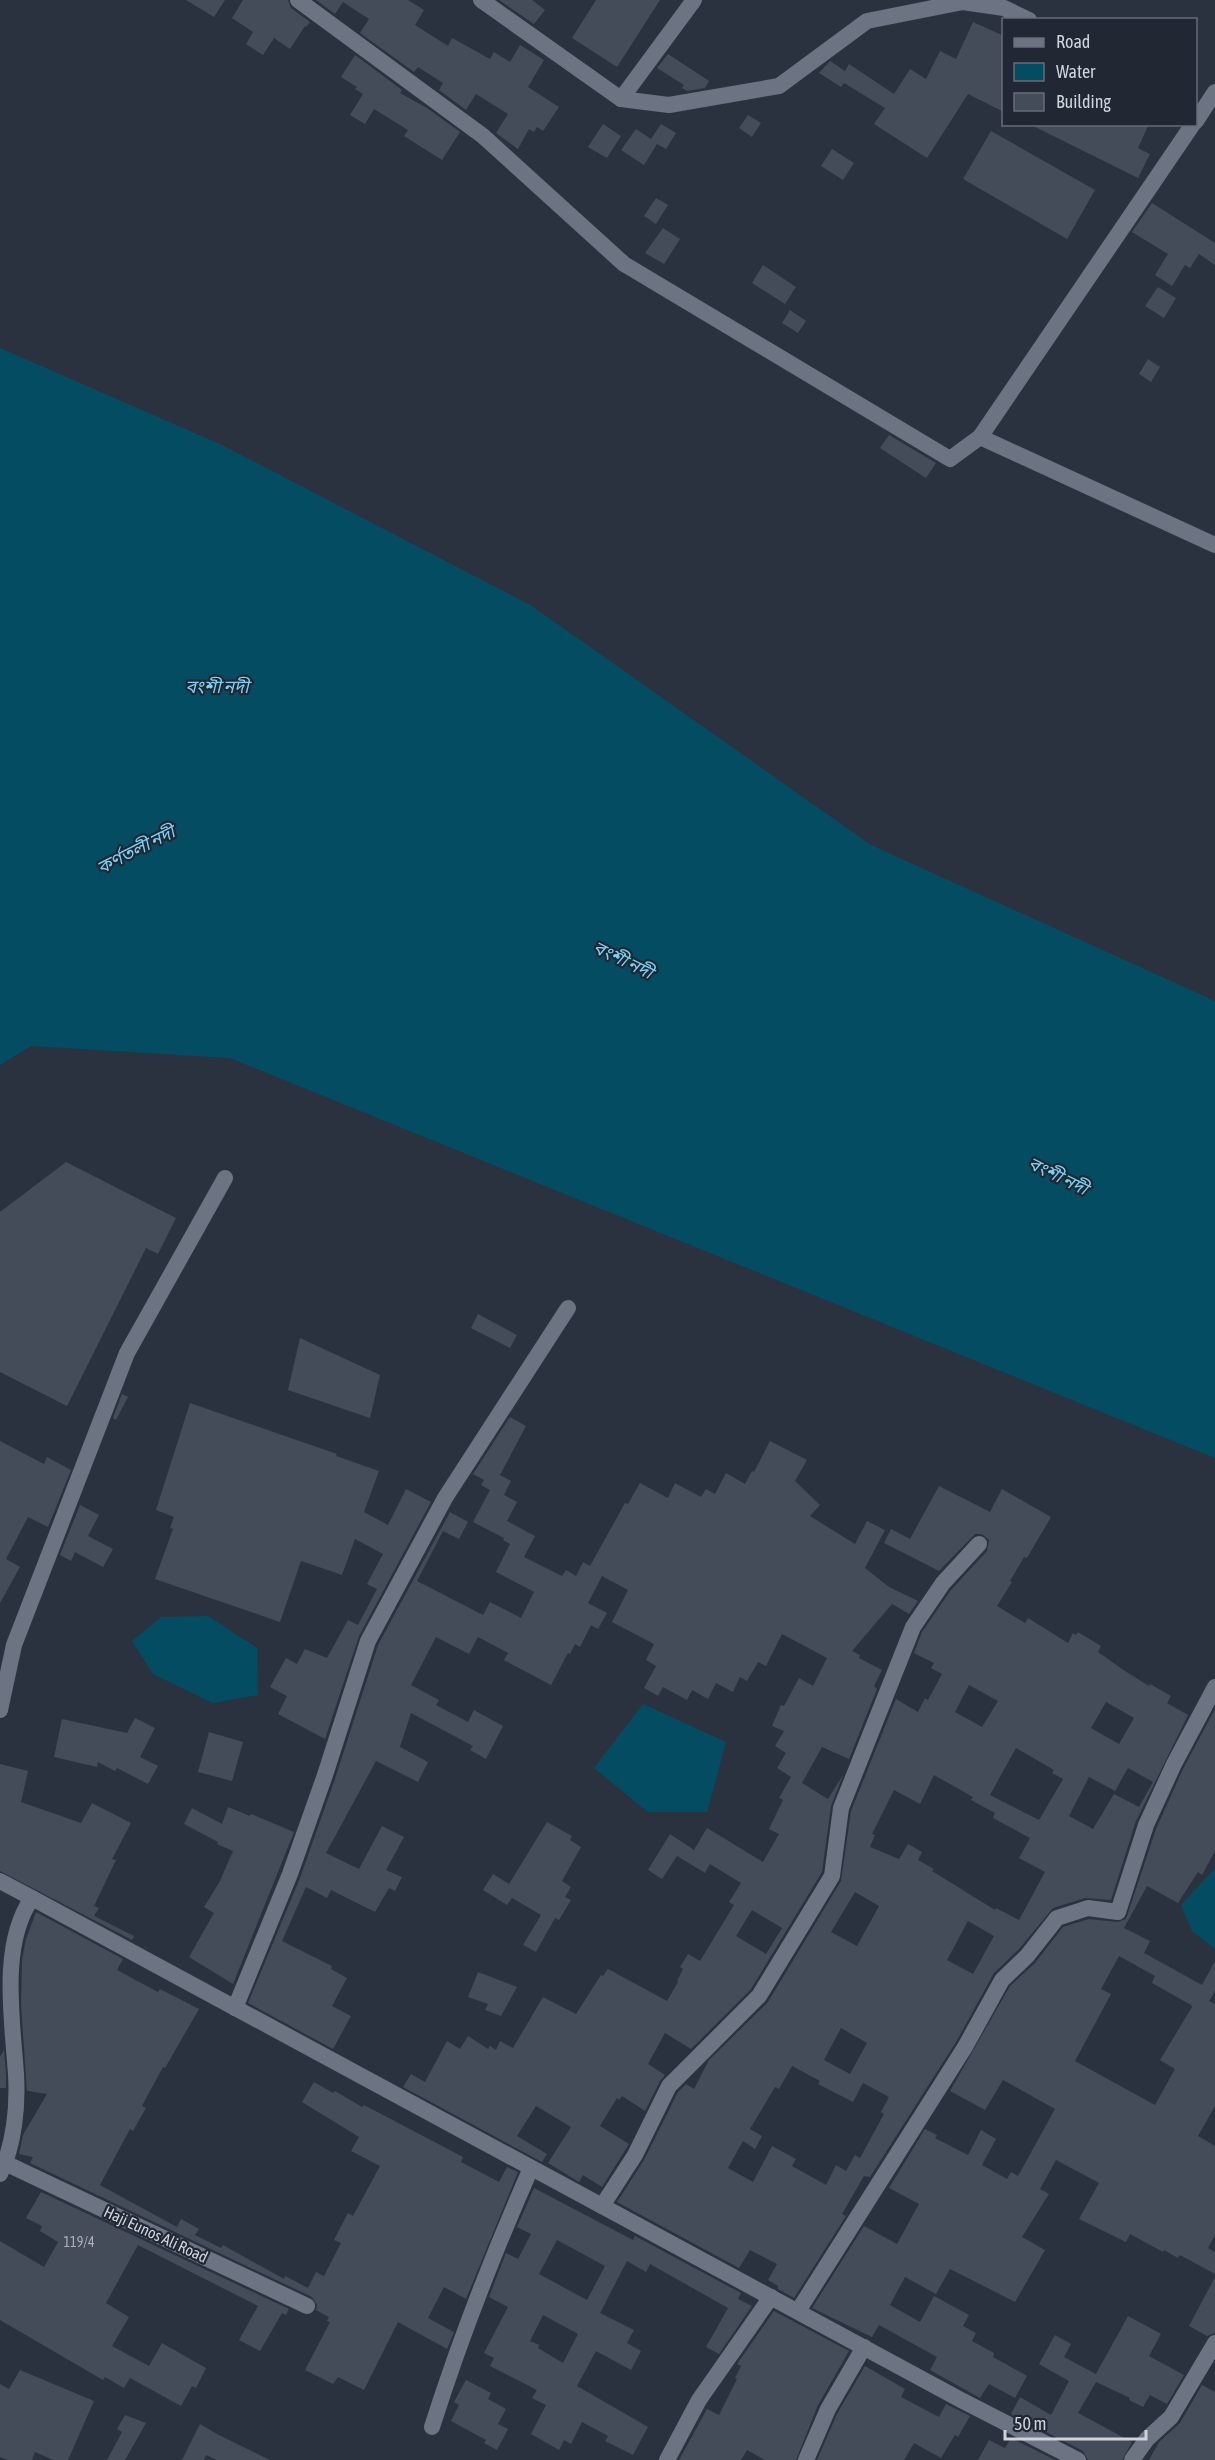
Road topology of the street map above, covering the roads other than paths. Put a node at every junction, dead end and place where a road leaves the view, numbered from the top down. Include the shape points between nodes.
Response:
1 (298, 0) edge
2 (481, 0) edge
3 (694, 0) edge
4 (964, 1) edge
5 (1025, 18) edge
6 (1206, 97) edge
7 (621, 99) junction
8 (1197, 116) edge
9 (1192, 126) edge
10 (980, 437) junction
11 (1215, 545) edge
12 (225, 1178) dead end
13 (568, 1308) dead end
14 (979, 1544) dead end
15 (1215, 1687) edge
16 (0, 1710) edge
17 (0, 1881) edge
18 (32, 1898) junction
19 (235, 2008) junction
20 (3, 2168) edge
21 (531, 2168) junction
22 (602, 2206) junction
23 (771, 2297) junction
24 (307, 2306) dead end
25 (798, 2311) junction
26 (1215, 2343) edge
27 (864, 2347) junction
28 (432, 2427) dead end
29 (667, 2460) edge
30 (806, 2460) edge
31 (1078, 2460) edge
32 (1132, 2460) edge

1 - 10 street via 483,136 624,264 950,459
2 - 7 street
3 - 7 street
4 - 5 street via 1004,8
4 - 7 street via 867,21 778,86 669,105
6 - 8 street
9 - 10 street
10 - 11 street
12 - 16 street via 127,1353 14,1645
13 - 19 street via 445,1498 368,1641 290,1874
14 - 22 street via 944,1583 913,1627 841,1808 832,1876 759,1996 669,2086 635,2155
15 - 25 street via 1146,1825 1118,1912 1088,1908 1058,1918 1002,1980 965,2047
17 - 18 street
18 - 19 street
18 - 20 street via 20,1909 5,1946 7,2007 16,2075 14,2126
19 - 21 street
20 - 24 street, Haji Eunos Ali Road
21 - 22 street
21 - 28 street via 454,2358
22 - 23 street
23 - 25 street
23 - 29 street via 699,2400
25 - 27 street
26 - 32 street via 1171,2417
27 - 30 street via 828,2409
27 - 31 street

